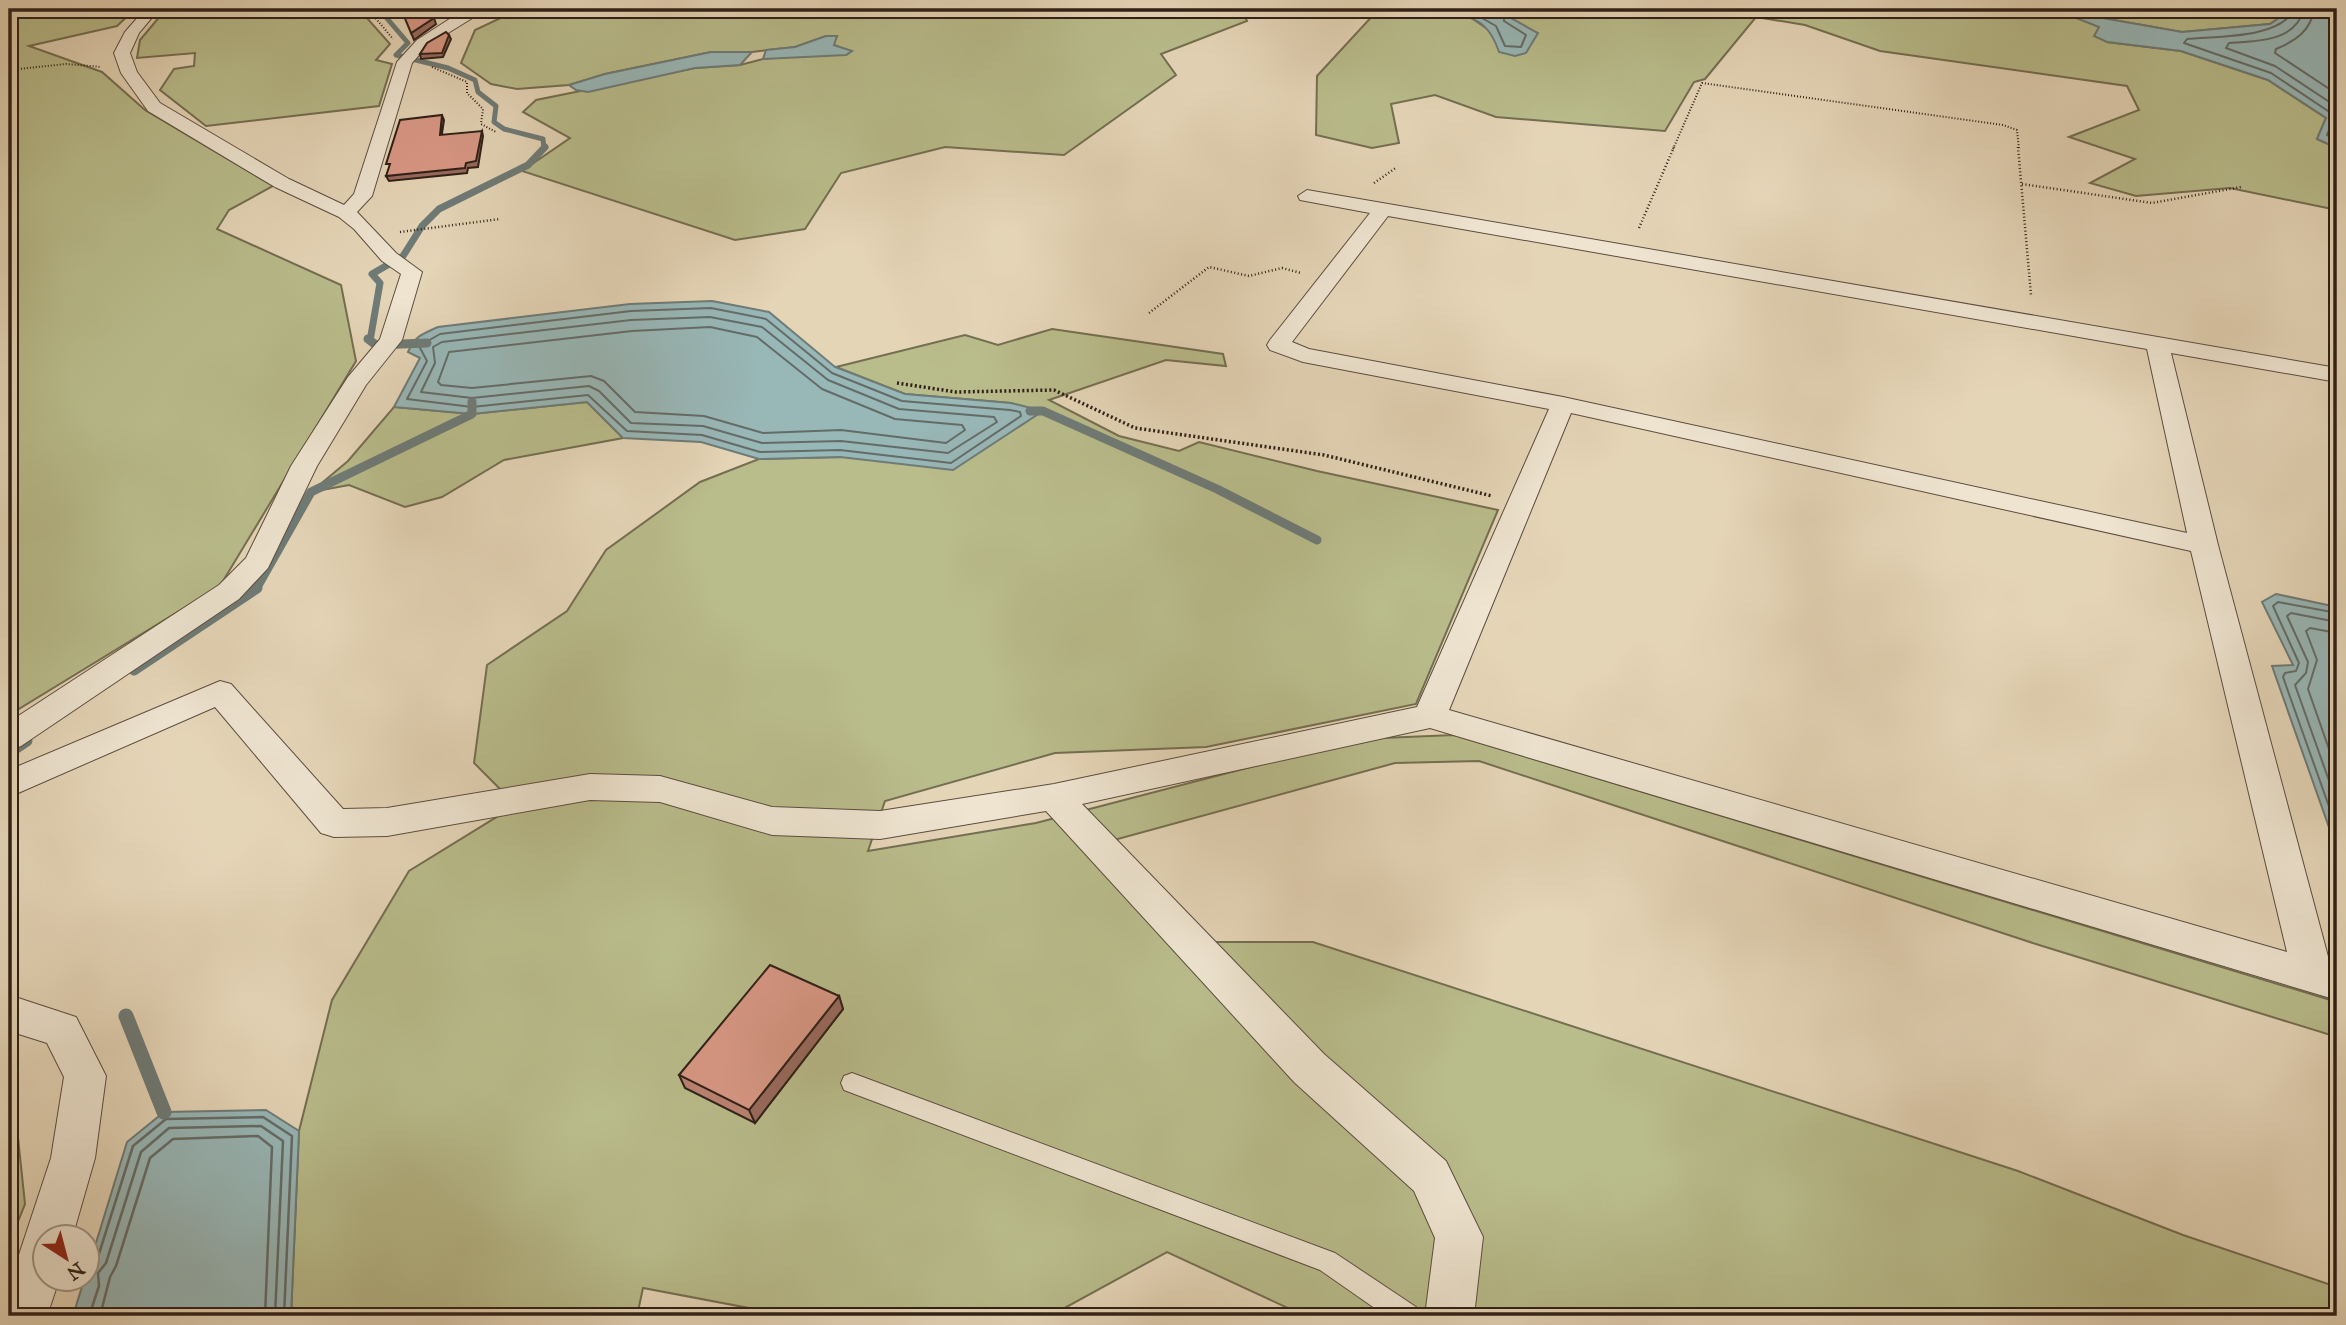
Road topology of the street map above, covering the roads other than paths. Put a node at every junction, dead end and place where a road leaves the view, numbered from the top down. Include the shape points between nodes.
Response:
1 (152, 9) edge
2 (472, 9) edge
3 (1307, 196) dead end
4 (1382, 210) junction
5 (346, 213) junction
6 (2157, 343) junction
7 (2337, 375) edge
8 (1563, 404) junction
9 (2204, 545) junction
10 (1430, 716) junction
11 (9, 738) edge
12 (9, 784) edge
13 (1055, 797) junction
14 (2325, 980) edge
15 (9, 1013) edge
16 (852, 1083) dead end
17 (52, 1224) edge
18 (32, 1288) edge
19 (23, 1316) edge
20 (1407, 1316) edge
21 (1450, 1316) edge

1 - 5 street via 122,53 154,107 282,183
2 - 5 street via 422,43 407,59 363,196
3 - 4 street
4 - 6 street
4 - 8 street via 1278,345 1303,355
5 - 11 street via 412,272 388,344 356,382 304,466 258,562 229,592
6 - 7 street
6 - 9 street
8 - 9 street
8 - 10 street
9 - 14 street
10 - 13 street
10 - 14 street
12 - 13 street via 220,692 334,823 387,822 590,788 660,789 772,821 880,825
13 - 21 street via 1309,1068 1430,1176 1460,1237
15 - 17 street via 61,1030 85,1076 73,1158
16 - 20 lane via 1327,1261
18 - 19 street

